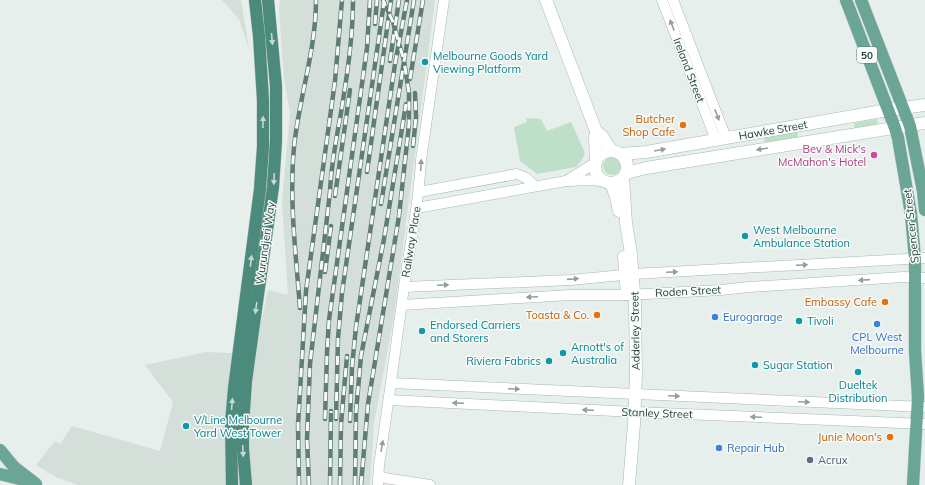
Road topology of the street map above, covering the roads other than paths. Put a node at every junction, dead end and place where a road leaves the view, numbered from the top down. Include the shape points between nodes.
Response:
1 (255, 0) edge
2 (268, 0) edge
3 (444, 0) edge
4 (546, 0) edge
5 (662, 0) edge
6 (673, 0) edge
7 (846, 0) edge
8 (861, 0) edge
9 (875, 36) junction
10 (862, 40) junction
11 (925, 105) edge
12 (903, 108) junction
13 (888, 110) junction
14 (831, 120) junction
15 (925, 124) edge
16 (910, 126) junction
17 (895, 128) junction
18 (596, 131) junction
19 (834, 138) junction
20 (721, 139) junction
21 (616, 152) junction
22 (728, 155) junction
23 (595, 161) junction
24 (625, 175) junction
25 (566, 181) junction
26 (606, 182) junction
27 (535, 186) junction
28 (418, 192) junction
29 (417, 208) junction
30 (925, 210) edge
31 (920, 258) edge
32 (893, 260) junction
33 (629, 274) junction
34 (894, 278) junction
35 (920, 278) edge
36 (404, 287) junction
37 (631, 294) junction
38 (402, 305) junction
39 (920, 350) edge
40 (391, 383) junction
41 (631, 394) junction
42 (389, 400) junction
43 (922, 407) edge
44 (630, 412) junction
45 (921, 423) edge
46 (0, 450) edge
47 (0, 474) edge
48 (378, 481) edge
49 (37, 484) edge
50 (232, 485) edge
51 (246, 485) edge
52 (430, 485) edge
53 (621, 485) edge
54 (629, 485) edge
55 (913, 485) edge

50 -> 1 highway, Wurundjeri Way via 230,423 263,147 263,100
2 -> 51 highway, Wurundjeri Way via 276,86 276,140 273,188 246,381 243,426
28 -> 3 street, Railway Place
4 - 18 street
20 -> 5 street, Ireland Street
6 -> 20 street, Ireland Street
7 - 10 main road, Spencer Street / 50
8 - 9 main road, Spencer Street / 50
9 - 10 main road
9 - 12 main road, Spencer Street / 50
10 - 13 main road, Spencer Street / 50
11 - 12 street, Hawke Street
12 - 13 street, Hawke Street
12 - 16 main road, Spencer Street / 50
13 - 14 street, Hawke Street
13 - 17 main road, Spencer Street / 50
14 - 19 street
14 - 20 street, Hawke Street
15 - 16 street, Hawke Street
16 - 17 street, Hawke Street
16 - 30 main road, Spencer Street / 50
17 - 19 street, Hawke Street
17 - 31 main road, Spencer Street / 50
18 - 21 street
18 - 23 street
19 -> 22 street, Hawke Street
21 -> 20 street, Hawke Street via 646,152
20 - 22 street
21 - 23 street via 602,153
21 - 24 street via 627,162
22 - 24 street, Hawke Street
23 - 25 street
23 - 26 street via 595,171 599,178
24 - 26 street via 619,181
24 - 33 street, Adderley Street
25 - 26 street
25 - 27 street
26 - 33 street, Adderley Street via 618,202
27 - 28 street via 524,176 515,174
27 - 29 street
28 - 29 street, Railway Place
29 - 36 street, Railway Place
31 - 32 street, Roden Street
31 - 35 main road, Spencer Street / 50
33 -> 32 street, Roden Street
32 - 34 street
36 -> 33 street, Roden Street via 571,280
33 - 37 street, Adderley Street
34 - 35 street, Roden Street
34 -> 37 street, Roden Street
35 - 39 main road, Spencer Street / 50
36 - 38 street, Railway Place
37 -> 38 street, Roden Street
37 - 41 street, Adderley Street
38 - 40 street, Railway Place
39 - 43 main road, Spencer Street / 50
40 -> 41 street, Stanley Street
40 - 42 street, Railway Place
41 -> 43 street, Stanley Street
41 - 44 street, Adderley Street
44 -> 42 street, Stanley Street
48 -> 42 street, Railway Place
43 - 45 main road, Spencer Street / 50
45 -> 44 street, Stanley Street
44 - 53 street, Adderley Street
44 - 54 street, Adderley Street
45 - 55 main road, Spencer Street / 50
46 - 49 main road via 14,467
47 - 49 main road
48 - 52 street

